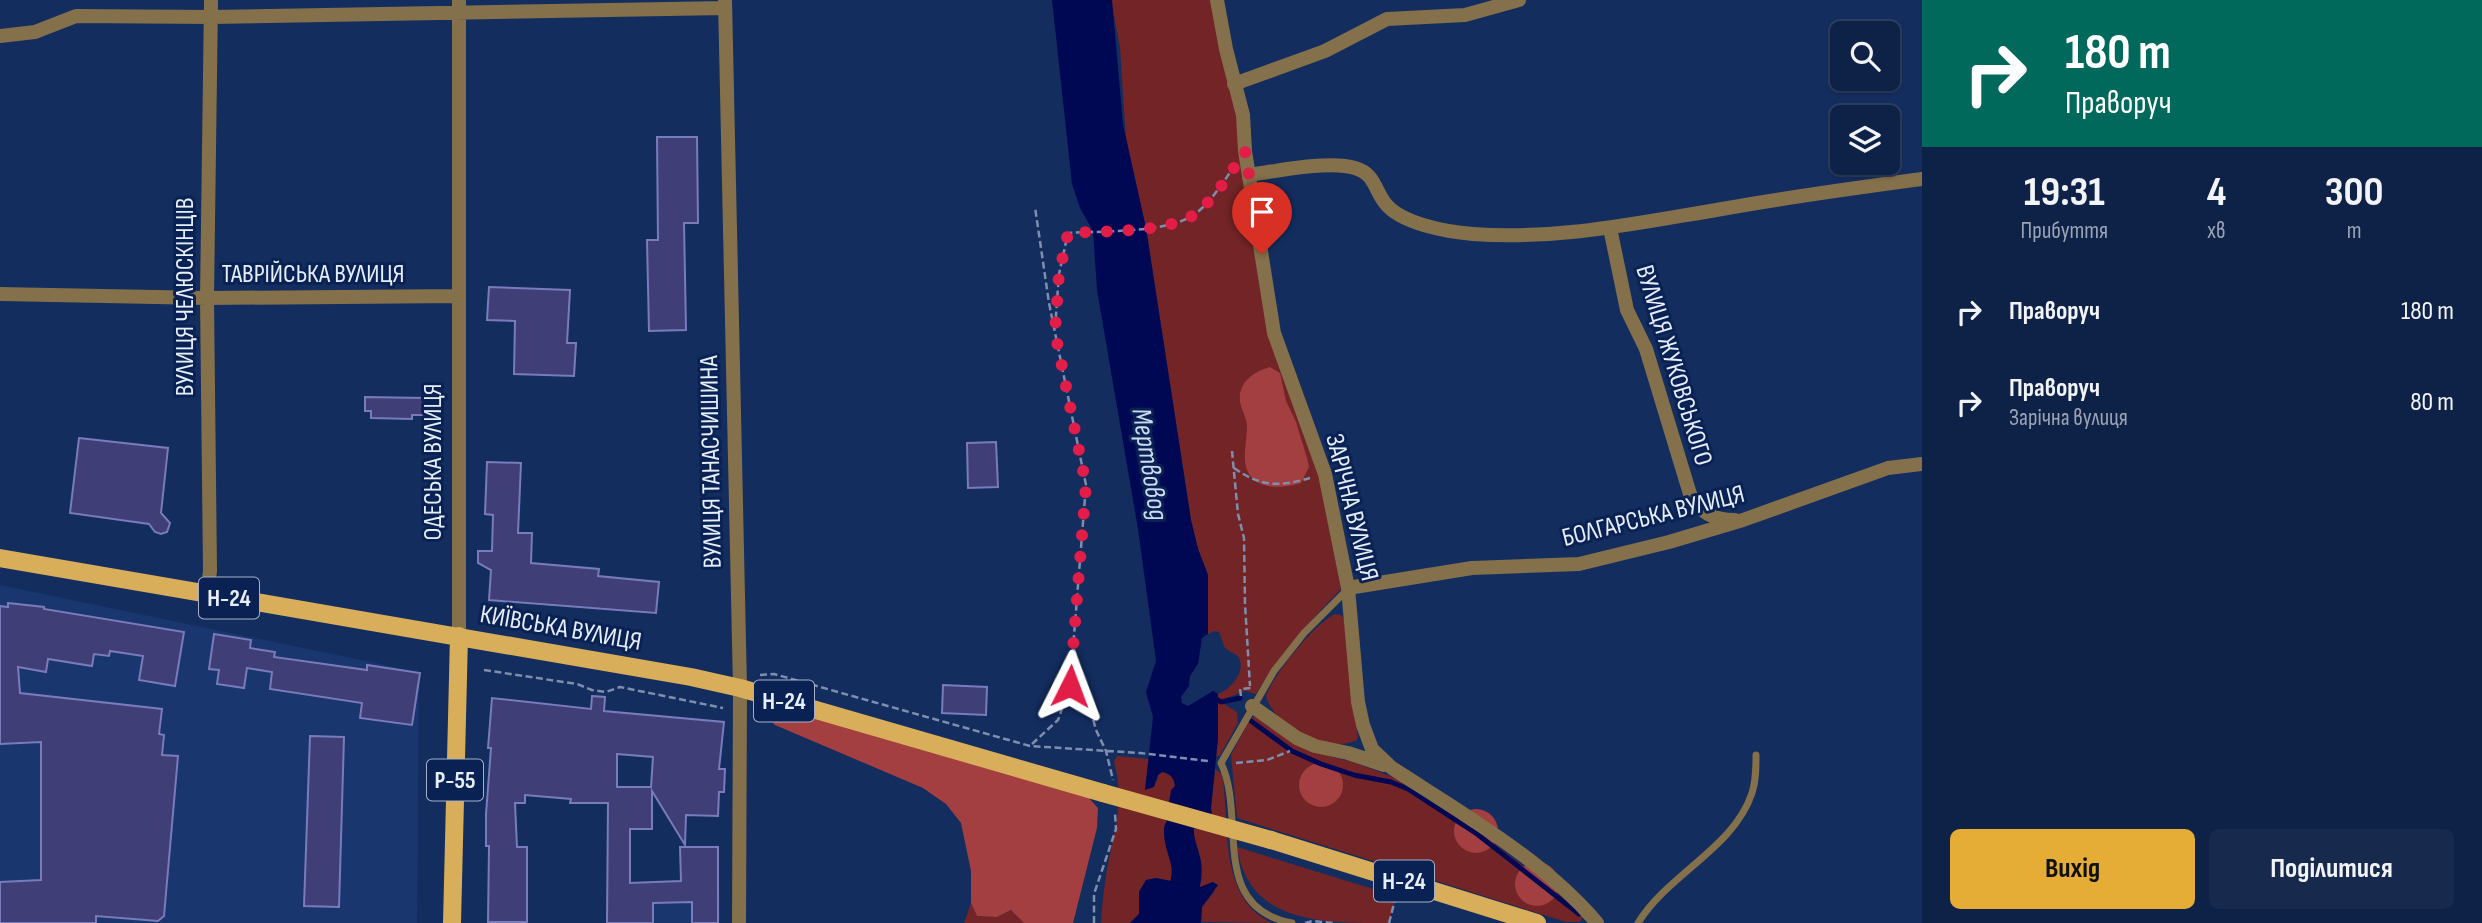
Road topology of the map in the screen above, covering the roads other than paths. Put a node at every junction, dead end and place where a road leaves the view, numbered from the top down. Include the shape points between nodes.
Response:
1 (211, 0) edge
2 (1217, 0) edge
3 (1519, 0) edge
4 (725, 4) edge
5 (459, 6) edge
6 (211, 17) junction
7 (0, 36) edge
8 (1234, 84) junction
9 (1249, 174) junction
10 (1922, 179) edge
11 (1610, 228) junction
12 (0, 294) edge
13 (458, 296) junction
14 (207, 298) junction
15 (1922, 464) edge
16 (1743, 520) junction
17 (0, 558) edge
18 (1349, 588) junction
19 (207, 594) junction
20 (459, 636) junction
21 (740, 688) junction
22 (1246, 702) junction
23 (1756, 755) dead end
24 (1392, 768) junction
25 (452, 923) edge
26 (740, 923) edge
27 (1292, 923) edge
28 (1537, 923) edge
29 (1597, 923) edge
30 (1638, 923) edge

1 - 6 street, ВУЛИЦЯ ЧЕЛЮСКІНЦІВ
2 - 8 street, ЗАРІЧНА ВУЛИЦЯ
3 - 8 street via 1465,15 1387,19 1325,51
4 - 5 street
4 - 21 street, ВУЛИЦЯ ТАНАСЧИШИНА
5 - 6 street
5 - 13 street, ОДЕСЬКА ВУЛИЦЯ
6 - 7 street via 76,16 35,32
6 - 14 street, ВУЛИЦЯ ЧЕЛЮСКІНЦІВ
8 - 9 street, ЗАРІЧНА ВУЛИЦЯ via 1243,115
9 - 11 street via 1355,167 1370,175 1384,203 1399,215 1469,234 1567,234
9 - 18 street, ЗАРІЧНА ВУЛИЦЯ via 1274,334 1325,474
10 - 11 street
11 - 16 street, ВУЛИЦЯ ЖУКОВСЬКОГО via 1627,310 1646,349 1690,494 1708,515
12 - 14 street, ТАВРІЙСЬКА ВУЛИЦЯ
13 - 14 street, ТАВРІЙСЬКА ВУЛИЦЯ
13 - 20 street, ОДЕСЬКА ВУЛИЦЯ
14 - 19 street, ВУЛИЦЯ ЧЕЛЮСКІНЦІВ via 211,570
15 - 16 street, БОЛГАРСЬКА ВУЛИЦЯ via 1888,467
16 - 18 street, БОЛГАРСЬКА ВУЛИЦЯ via 1579,564 1472,568
17 - 19 main road, КИЇВСЬКА ВУЛИЦЯ / Н-24
18 - 22 lane
18 - 24 street, ЗАРІЧНА ВУЛИЦЯ via 1363,724 1372,749
19 - 20 main road, КИЇВСЬКА ВУЛИЦЯ / Н-24
20 - 21 main road, КИЇВСЬКА ВУЛИЦЯ / Н-24
20 - 25 main road, ОДЕСЬКА ВУЛИЦЯ / Р-55
21 - 26 street, ВУЛИЦЯ ТАНАСЧИШИНА
21 - 28 main road, КИЇВСЬКА ВУЛИЦЯ / Н-24, bridge via 1271,840
22 - 24 street via 1297,738
22 - 27 lane via 1221,763 1229,787 1237,875 1261,912
23 - 30 lane via 1752,793 1735,825 1672,881
24 - 29 street, ЗАРІЧНА ВУЛИЦЯ via 1487,829 1576,899

